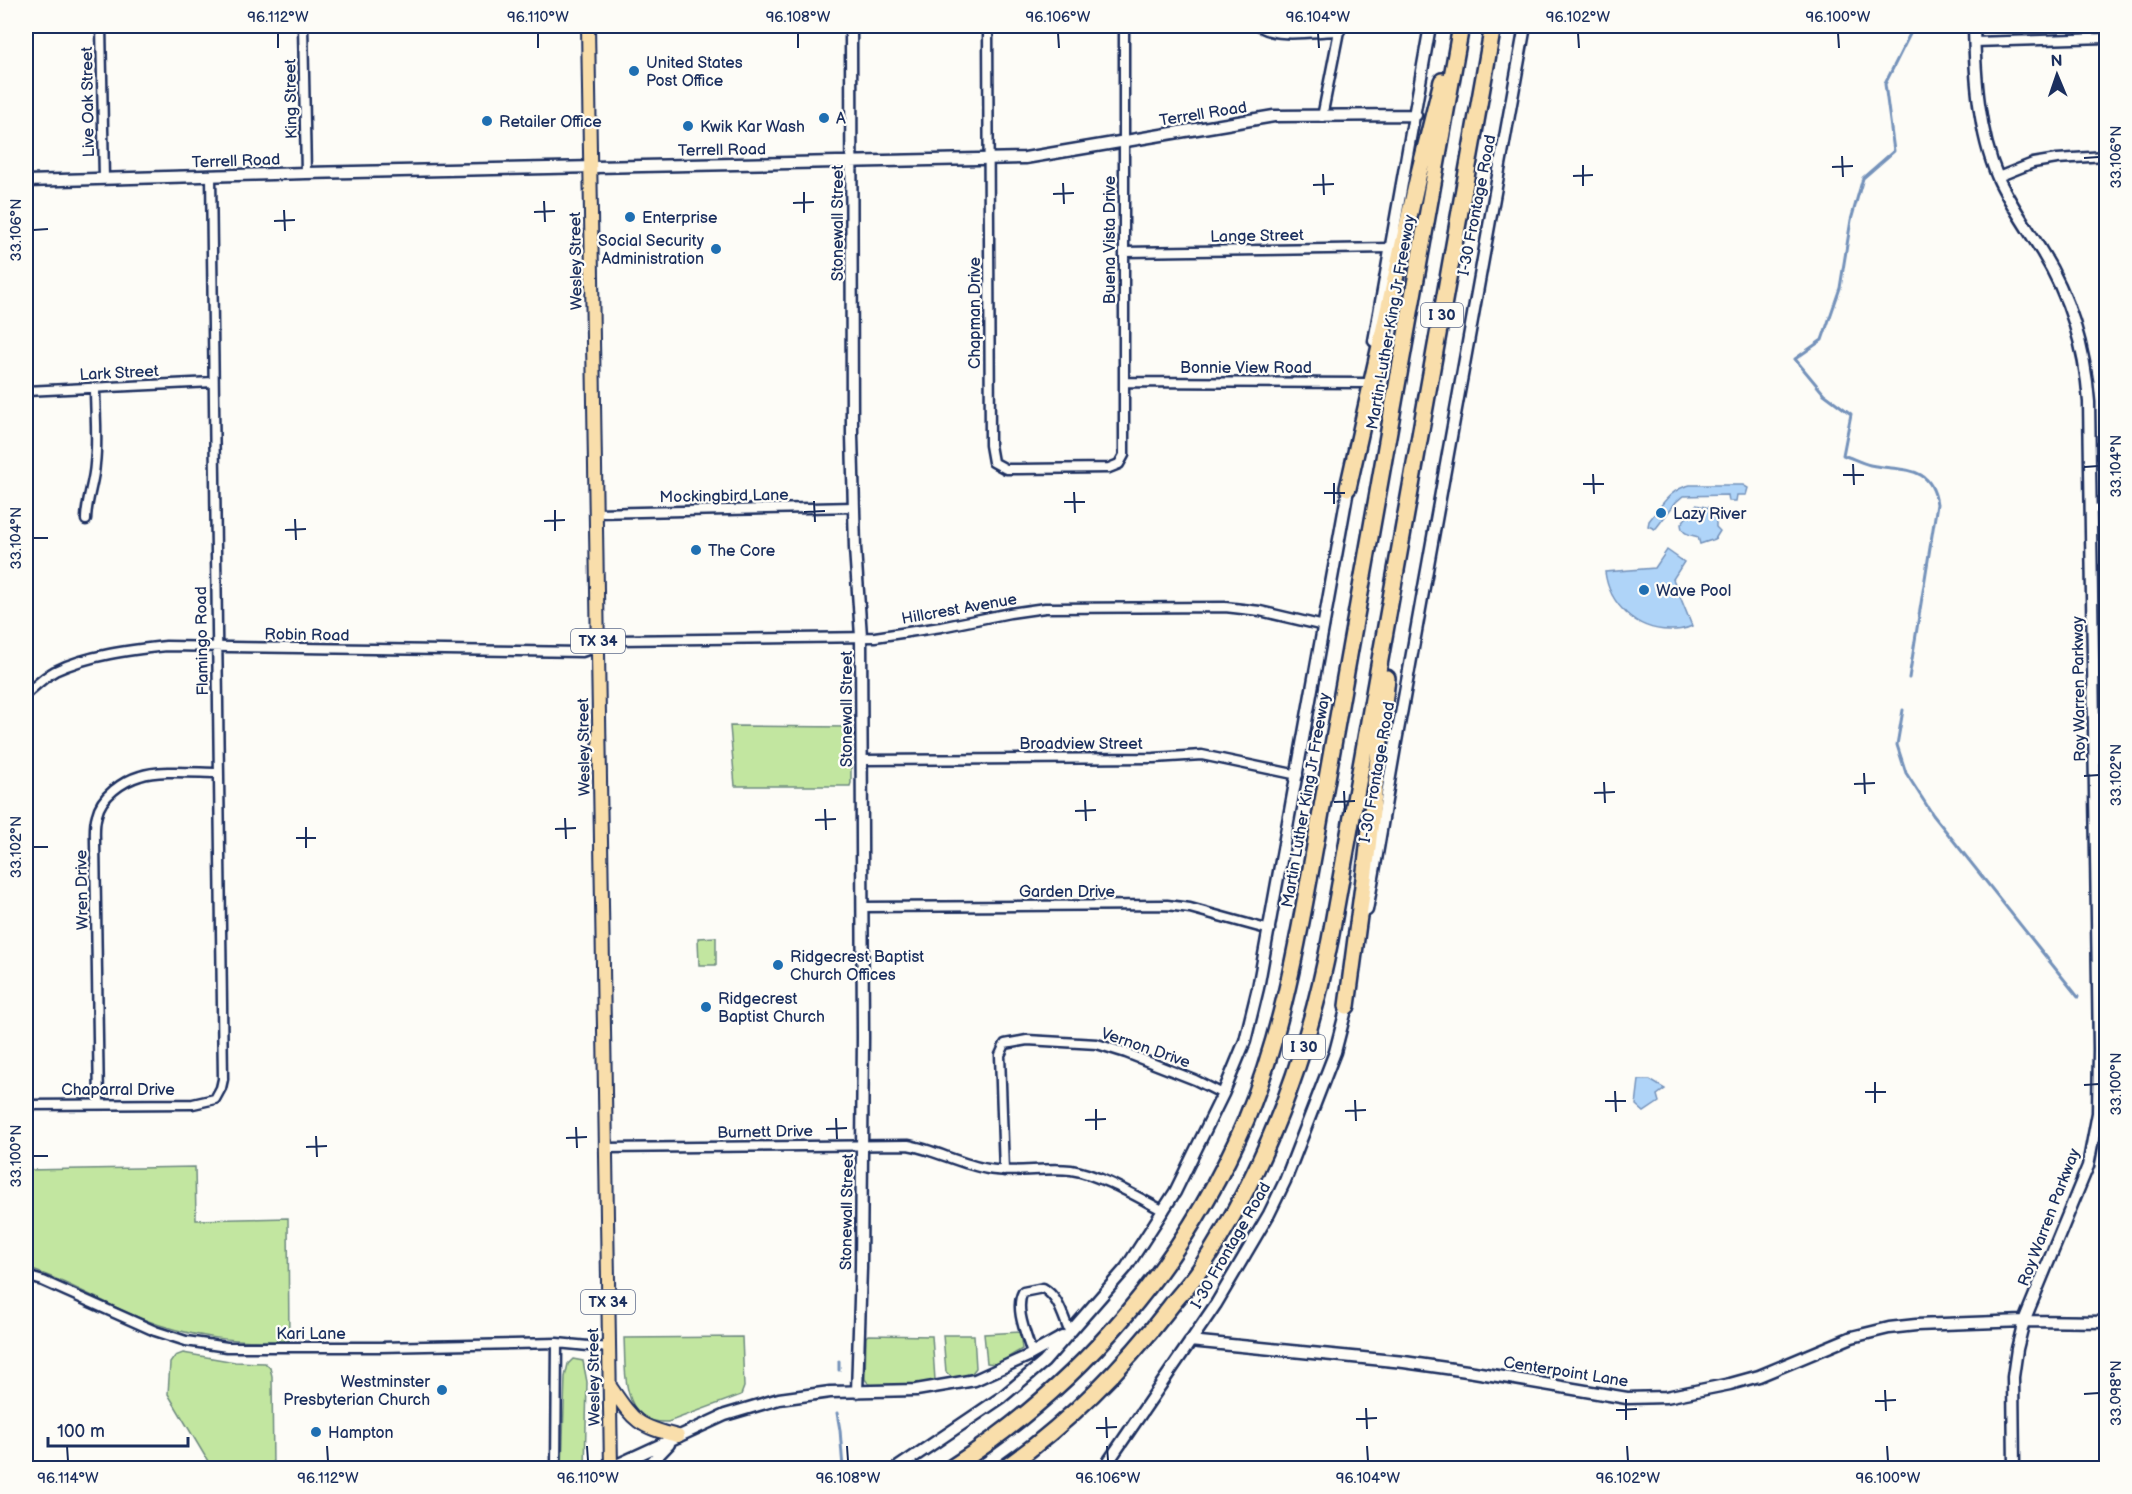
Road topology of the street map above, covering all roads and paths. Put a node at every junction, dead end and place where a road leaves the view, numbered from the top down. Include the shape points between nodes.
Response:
1 (101, 26) edge
2 (303, 26) edge
3 (588, 26) edge
4 (851, 26) edge
5 (988, 26) edge
6 (1124, 26) edge
7 (1260, 26) edge
8 (1430, 26) edge
9 (1456, 26) edge
10 (1461, 26) edge
11 (1493, 26) edge
12 (1500, 26) edge
13 (1525, 26) edge
14 (1974, 26) edge
15 (1340, 28) edge
16 (2106, 38) edge
17 (1974, 42) junction
18 (1480, 99) junction
19 (1416, 115) junction
20 (1323, 117) junction
21 (1124, 140) junction
22 (2106, 156) edge
23 (989, 158) junction
24 (852, 161) junction
25 (590, 167) junction
26 (306, 173) junction
27 (211, 176) junction
28 (1998, 177) junction
29 (104, 179) junction
30 (26, 181) edge
31 (1391, 248) junction
32 (1124, 252) junction
33 (213, 382) junction
34 (1125, 382) junction
35 (1367, 382) junction
36 (95, 388) junction
37 (26, 391) edge
38 (1124, 455) joint
39 (1348, 488) junction
40 (854, 507) junction
41 (2106, 508) edge
42 (2091, 509) junction
43 (596, 513) junction
44 (86, 520) dead end
45 (1404, 531) junction
46 (1324, 626) junction
47 (861, 636) junction
48 (216, 647) junction
49 (598, 647) junction
50 (26, 694) edge
51 (862, 760) junction
52 (218, 773) junction
53 (1298, 775) junction
54 (2101, 873) edge
55 (862, 907) junction
56 (1269, 930) junction
57 (1347, 1006) junction
58 (1223, 1094) junction
59 (210, 1101) joint
60 (99, 1104) junction
61 (26, 1105) edge
62 (862, 1144) junction
63 (606, 1148) junction
64 (1004, 1171) junction
65 (1164, 1211) junction
66 (26, 1276) edge
67 (2024, 1321) junction
68 (2106, 1322) edge
69 (1070, 1333) junction
70 (1190, 1341) junction
71 (557, 1343) junction
72 (609, 1348) junction
73 (1032, 1354) junction
74 (610, 1385) junction
75 (857, 1392) junction
76 (678, 1436) junction
77 (556, 1468) edge
78 (611, 1468) edge
79 (646, 1468) edge
80 (897, 1468) edge
81 (951, 1468) edge
82 (1005, 1468) edge
83 (1104, 1468) edge
84 (2014, 1468) edge

1 - 29 street, Live Oak Street
2 - 26 street, King Street
3 - 25 main road, Wesley Street / TX 34
4 - 24 street, Stonewall Street
5 - 23 street, Chapman Drive
6 - 21 street, Buena Vista Drive
7 - 15 street via 1280,34
8 - 19 street
9 - 39 highway
10 - 81 highway, Martin Luther King Jr Freeway / I 30 via 1308,884 1286,993 1263,1073 1226,1163 1162,1269 1121,1321 1079,1367 1022,1419
11 - 18 highway, I 30
12 - 18 highway
13 - 57 street, I-30 Frontage Road via 1390,788
14 - 17 street, Roy Warren Parkway
15 - 20 street
16 - 17 street
17 - 28 street, Roy Warren Parkway via 1980,113
18 - 45 highway, I 30
19 - 20 street, Terrell Road
19 - 31 street
20 - 21 street, Terrell Road via 1274,116
21 - 23 street, Terrell Road via 1025,158
21 - 32 street, Buena Vista Drive
22 - 28 street via 2033,163
23 - 24 street, Terrell Road
23 - 38 street, Chapman Drive via 993,462 1018,469 1109,468 1119,464
24 - 25 street, Terrell Road
24 - 40 street, Stonewall Street
25 - 26 street, Terrell Road
25 - 43 main road, Wesley Street / TX 34
26 - 27 street, Terrell Road
27 - 29 street, Terrell Road
27 - 33 street, Flamingo Road
28 - 42 street, Roy Warren Parkway via 2059,284 2083,350 2089,393
29 - 30 street, Terrell Road
31 - 32 street, Lange Street
31 - 35 street
32 - 34 street, Buena Vista Drive
33 - 36 street, Lark Street
33 - 48 street, Flamingo Road
34 - 35 street, Bonnie View Road
34 - 38 street, Buena Vista Drive
35 - 39 street
36 - 37 street, Lark Street
36 - 44 street via 96,461
39 - 46 street
40 - 43 street, Mockingbird Lane
40 - 47 street, Stonewall Street
41 - 42 street
42 - 54 street, Roy Warren Parkway
43 - 49 main road, Wesley Street / TX 34
45 - 57 highway
45 - 82 highway, I 30 via 1321,986 1292,1085 1269,1142 1242,1198 1197,1273 1152,1330 1117,1370 1043,1441
46 - 47 street, Hillcrest Avenue via 1225,607 1045,609
46 - 53 street
47 - 49 street, Hillcrest Avenue via 616,640
47 - 51 street, Stonewall Street
48 - 49 street, Robin Road via 582,652
48 - 50 street, Robin Road via 166,646 115,652 55,671
48 - 52 street, Flamingo Road
49 - 63 main road, Wesley Street / TX 34
51 - 53 street, Broadview Street via 1202,755
51 - 55 street, Stonewall Street
52 - 59 street, Flamingo Road via 224,1068 221,1088
52 - 60 street, Wren Drive via 141,775 111,793 97,814
53 - 56 street
54 - 67 street, Roy Warren Parkway via 2098,1113 2094,1139 2088,1166
55 - 56 street, Garden Drive via 1167,905
55 - 62 street, Stonewall Street
56 - 58 street via 1245,1041
57 - 70 street, I-30 Frontage Road via 1335,1052 1285,1181 1216,1304
58 - 64 street, Vernon Drive via 1097,1044 1027,1040 1005,1044 1000,1055
58 - 65 street
59 - 60 street, Chaparral Drive
60 - 61 street, Chaparral Drive
62 - 63 street, Burnett Drive
62 - 64 street, Burnett Drive via 923,1148
62 - 75 street, Stonewall Street
63 - 72 main road, Wesley Street / TX 34
64 - 65 street, Burnett Drive via 1072,1170
65 - 69 street via 1126,1268
66 - 71 street, Kari Lane via 155,1331 186,1341 227,1347
67 - 68 street, Centerpoint Lane
67 - 70 street, Centerpoint Lane via 1889,1328 1852,1337 1760,1376 1708,1389 1627,1398 1404,1362
67 - 84 street, Roy Warren Parkway via 2013,1377
69 - 73 street
69 - 73 street via 1049,1291 1043,1288 1023,1292 1019,1300 1021,1315
69 - 80 street via 1044,1362 1002,1396
70 - 83 street, I-30 Frontage Road
71 - 72 street, Kari Lane
71 - 77 street
72 - 74 main road, Wesley Street / TX 34
73 - 75 street via 975,1380 916,1390
74 - 76 main road via 628,1413 641,1424
74 - 78 main road, Wesley Street / TX 34
75 - 76 street via 778,1399 724,1415
76 - 78 street
76 - 79 street

